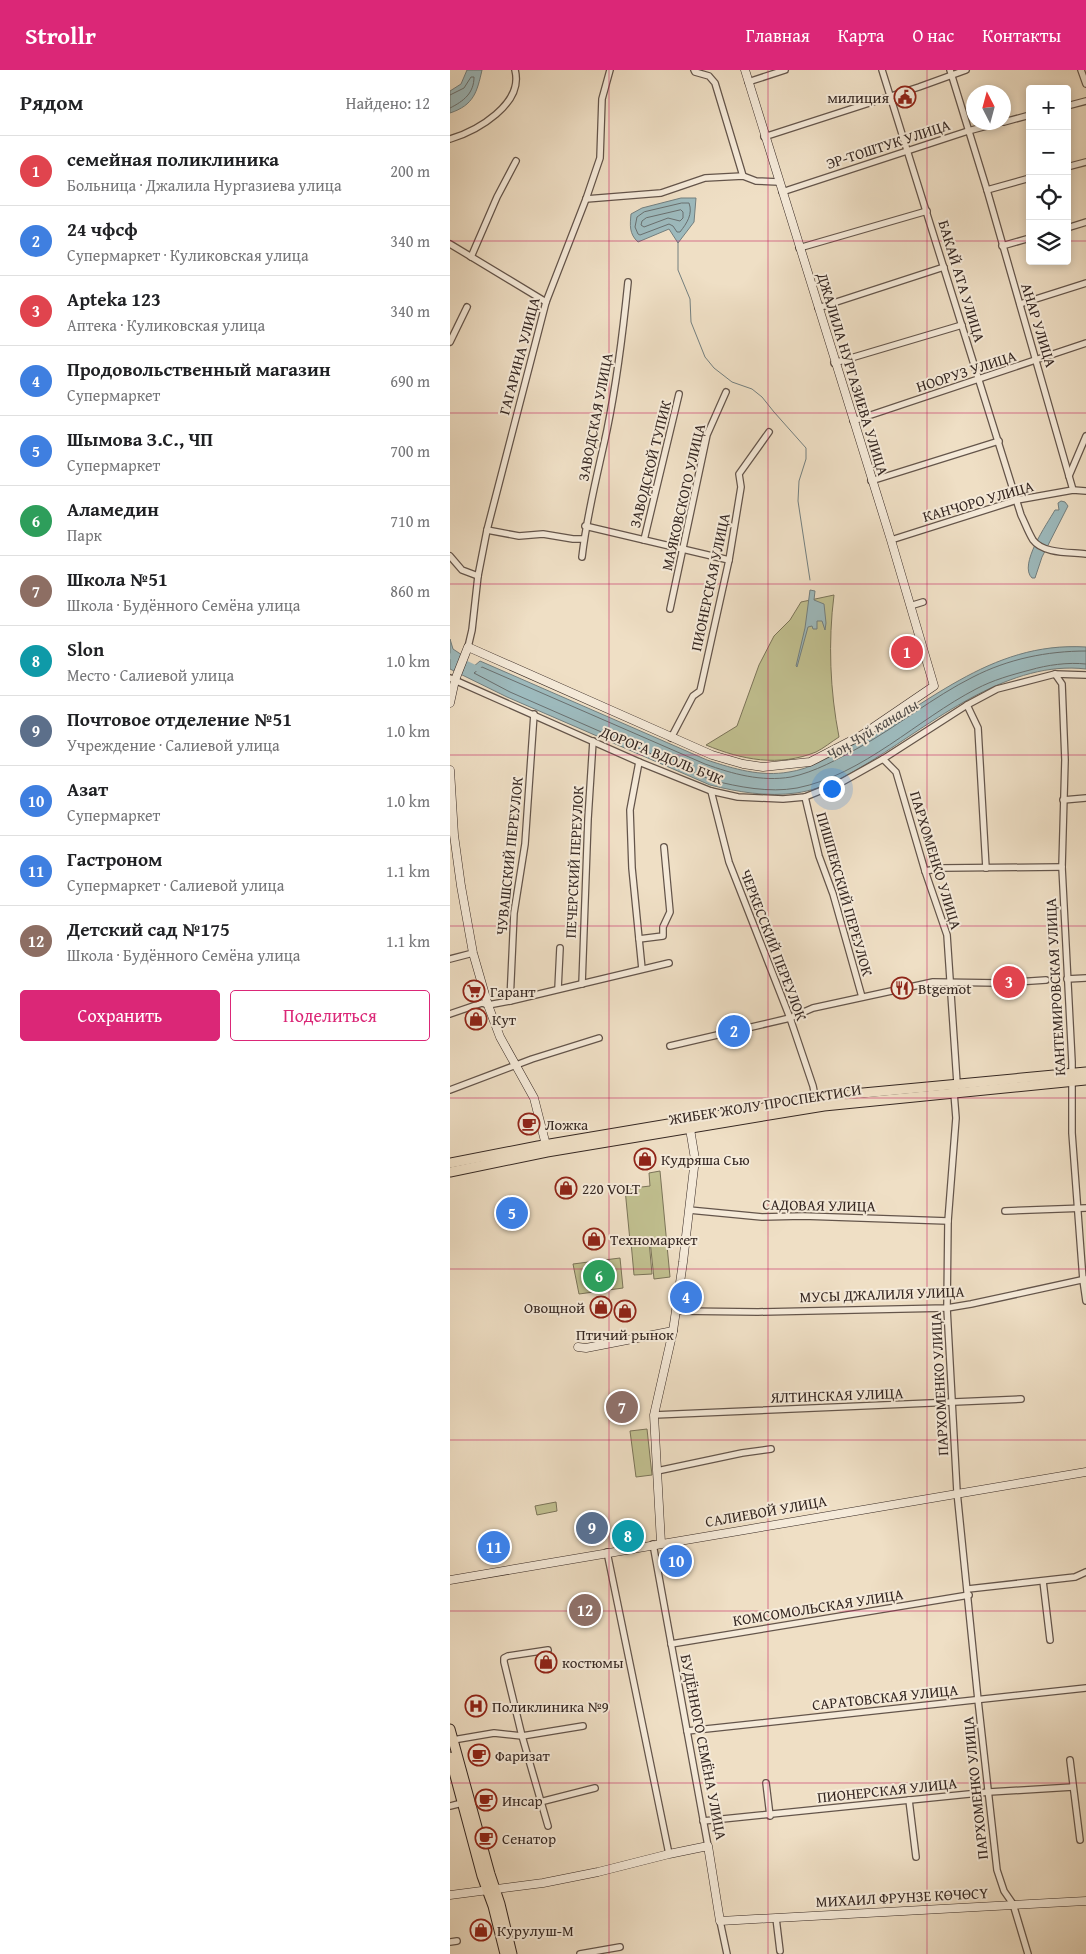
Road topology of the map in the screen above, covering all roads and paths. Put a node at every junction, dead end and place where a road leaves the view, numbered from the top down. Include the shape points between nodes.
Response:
1 (515, 70) edge
2 (610, 70) edge
3 (694, 70) edge
4 (745, 70) edge
5 (785, 70) edge
6 (882, 70) edge
7 (966, 70) edge
8 (1081, 70) edge
9 (950, 73) edge
10 (748, 82) junction
11 (1086, 84) edge
12 (890, 97) junction
13 (1086, 101) edge
14 (1071, 105) edge
15 (1026, 116) edge
16 (1011, 120) edge
17 (972, 130) edge
18 (968, 131) junction
19 (764, 137) junction
20 (450, 139) edge
21 (909, 152) junction
22 (516, 161) dead end
23 (1086, 162) edge
24 (1071, 167) edge
25 (743, 176) junction
26 (1026, 179) edge
27 (779, 182) junction
28 (987, 190) junction
29 (782, 192) junction
30 (586, 199) junction
31 (927, 211) junction
32 (1086, 222) edge
33 (1071, 227) edge
34 (1026, 239) edge
35 (450, 244) edge
36 (1002, 246) junction
37 (799, 248) junction
38 (471, 257) junction
39 (944, 267) junction
40 (628, 282) dead end
41 (1086, 283) edge
42 (546, 302) junction
43 (1020, 304) junction
44 (466, 307) dead end
45 (818, 308) junction
46 (962, 325) junction
47 (450, 342) edge
48 (1086, 343) edge
49 (1037, 360) junction
50 (834, 363) junction
51 (980, 380) junction
52 (726, 392) dead end
53 (679, 394) dead end
54 (853, 421) junction
55 (770, 432) dead end
56 (1086, 436) edge
57 (999, 441) junction
58 (1069, 476) junction
59 (871, 481) junction
60 (1073, 490) junction
61 (1086, 491) edge
62 (1016, 500) junction
63 (585, 526) junction
64 (488, 530) junction
65 (584, 539) junction
66 (644, 540) junction
67 (891, 540) junction
68 (682, 548) junction
69 (1086, 554) edge
70 (450, 556) edge
71 (582, 557) dead end
72 (729, 560) junction
73 (478, 576) junction
74 (923, 602) dead end
75 (910, 606) junction
76 (670, 609) dead end
77 (467, 650) junction
78 (1055, 674) junction
79 (1086, 675) edge
80 (454, 678) edge
81 (450, 703) edge
82 (967, 705) junction
83 (534, 714) junction
84 (672, 738) junction
85 (593, 741) junction
86 (883, 759) junction
87 (639, 762) junction
88 (450, 770) edge
89 (711, 790) junction
90 (805, 798) junction
91 (1086, 798) edge
92 (1063, 800) junction
93 (452, 835) edge
94 (664, 847) dead end
95 (1062, 867) junction
96 (986, 868) junction
97 (925, 871) junction
98 (639, 940) junction
99 (560, 948) dead end
100 (473, 953) junction
101 (450, 959) edge
102 (669, 963) dead end
103 (642, 969) junction
104 (1086, 978) edge
105 (1067, 979) junction
106 (1046, 980) dead end
107 (950, 982) junction
108 (582, 984) junction
109 (558, 990) junction
110 (862, 997) junction
111 (510, 1001) junction
112 (488, 1005) junction
113 (450, 1014) edge
114 (790, 1018) junction
115 (599, 1038) dead end
116 (670, 1046) dead end
117 (515, 1065) junction
118 (1086, 1072) edge
119 (1072, 1077) junction
120 (1086, 1080) edge
121 (957, 1083) junction
122 (450, 1090) edge
123 (954, 1093) junction
124 (816, 1103) junction
125 (690, 1125) junction
126 (547, 1148) junction
127 (450, 1163) edge
128 (450, 1172) edge
129 (1086, 1208) edge
130 (1077, 1209) junction
131 (689, 1210) junction
132 (1005, 1211) dead end
133 (948, 1221) junction
134 (1084, 1280) edge
135 (1086, 1301) edge
136 (947, 1308) junction
137 (677, 1311) junction
138 (673, 1331) junction
139 (578, 1347) dead end
140 (1021, 1399) dead end
141 (952, 1403) junction
142 (654, 1415) junction
143 (772, 1449) dead end
144 (657, 1470) junction
145 (1086, 1472) edge
146 (957, 1492) junction
147 (657, 1544) junction
148 (607, 1552) junction
149 (1086, 1572) edge
150 (450, 1580) edge
151 (1043, 1581) junction
152 (968, 1592) junction
153 (1050, 1640) dead end
154 (670, 1644) junction
155 (548, 1650) dead end
156 (1086, 1688) edge
157 (978, 1700) junction
158 (583, 1726) dead end
159 (450, 1729) edge
160 (687, 1731) junction
161 (522, 1736) junction
162 (453, 1740) junction
163 (450, 1757) edge
164 (1070, 1760) dead end
165 (766, 1783) dead end
166 (1073, 1787) junction
167 (595, 1788) dead end
168 (989, 1792) junction
169 (909, 1800) junction
170 (540, 1802) junction
171 (462, 1803) junction
172 (450, 1806) edge
173 (770, 1816) junction
174 (703, 1821) junction
175 (548, 1826) dead end
176 (1080, 1840) dead end
177 (708, 1846) junction
178 (669, 1854) junction
179 (916, 1857) dead end
180 (491, 1890) junction
181 (450, 1895) edge
182 (1086, 1900) edge
183 (1013, 1904) junction
184 (776, 1918) junction
185 (720, 1921) junction
186 (457, 1941) dead end
187 (450, 1942) edge
188 (620, 1947) dead end
189 (780, 1950) dead end
190 (505, 1954) edge
191 (512, 1954) edge
192 (580, 1954) edge
193 (727, 1954) edge
194 (1028, 1954) edge

1 - 20 street via 516,85 506,104 489,120 464,135
2 - 30 street, ГАГАРИНА УЛИЦА via 602,100 600,158
3 - 25 street via 709,76 715,83
4 - 10 street, ДЖАЛИЛА НУРГАЗИЕВА УЛИЦА
5 - 10 street
6 - 12 street, БАКАЙ АТА УЛИЦА
7 - 9 street
8 - 11 street
9 - 12 street
9 - 18 street, АНАР УЛИЦА
10 - 19 street, ДЖАЛИЛА НУРГАЗИЕВА УЛИЦА
12 - 19 street
12 - 21 street, БАКАЙ АТА УЛИЦА
13 - 14 street
15 - 16 street, ЭР-ТОШТУК УЛИЦА
17 - 18 street, ЭР-ТОШТУК УЛИЦА
18 - 21 street, ЭР-ТОШТУК УЛИЦА
18 - 28 street, АНАР УЛИЦА
19 - 27 street, ДЖАЛИЛА НУРГАЗИЕВА УЛИЦА
21 - 29 street, ЭР-ТОШТУК УЛИЦА
21 - 31 street, БАКАЙ АТА УЛИЦА
22 - 38 street
23 - 24 street
25 - 27 street
25 - 30 street via 706,178 661,193
26 - 28 street
27 - 29 street, ДЖАЛИЛА НУРГАЗИЕВА УЛИЦА
28 - 36 street, АНАР УЛИЦА
29 - 37 street, ДЖАЛИЛА НУРГАЗИЕВА УЛИЦА
30 - 42 street, ГАГАРИНА УЛИЦА
31 - 37 street
31 - 39 street, БАКАЙ АТА УЛИЦА
32 - 33 street
34 - 36 street
35 - 38 street
36 - 43 street, АНАР УЛИЦА
37 - 45 street, ДЖАЛИЛА НУРГАЗИЕВА УЛИЦА
38 - 42 street
39 - 45 street
39 - 46 street, БАКАЙ АТА УЛИЦА
40 - 63 street, ЗАВОДСКАЯ УЛИЦА via 620,360
41 - 43 street
42 - 64 street, ГАГАРИНА УЛИЦА
43 - 49 street, АНАР УЛИЦА
44 - 47 street
45 - 50 street, ДЖАЛИЛА НУРГАЗИЕВА УЛИЦА
46 - 50 street
46 - 51 street, БАКАЙ АТА УЛИЦА
48 - 49 street, НООРУЗ УЛИЦА
49 - 51 street, НООРУЗ УЛИЦА
49 - 58 street, АНАР УЛИЦА
50 - 54 street, ДЖАЛИЛА НУРГАЗИЕВА УЛИЦА
51 - 54 street, НООРУЗ УЛИЦА
51 - 57 street, БАКАЙ АТА УЛИЦА
52 - 68 street, МАЯКОВСКОГО УЛИЦА via 707,435
53 - 66 street, ЗАВОДСКОЙ ТУПИК
54 - 59 street, ДЖАЛИЛА НУРГАЗИЕВА УЛИЦА
55 - 72 street, ПИОНЕРСКАЯ УЛИЦА via 739,474 741,488
56 - 58 street
57 - 59 street
57 - 62 street, БАКАЙ АТА УЛИЦА
58 - 60 street, АНАР УЛИЦА
59 - 67 street, ДЖАЛИЛА НУРГАЗИЕВА УЛИЦА
60 - 61 street
60 - 62 street, КАНЧОРО УЛИЦА
62 - 67 street, КАНЧОРО УЛИЦА
62 - 69 street, БАКАЙ АТА УЛИЦА via 1034,541 1049,549
63 - 65 street, ЗАВОДСКАЯ УЛИЦА
63 - 66 street
64 - 65 street via 519,536 543,534
64 - 73 street, ГАГАРИНА УЛИЦА
65 - 71 street, ЗАВОДСКАЯ УЛИЦА
66 - 68 street
67 - 75 street, ДЖАЛИЛА НУРГАЗИЕВА УЛИЦА
68 - 72 street
68 - 76 street, МАЯКОВСКОГО УЛИЦА
70 - 73 street via 462,570
72 - 84 street, ПИОНЕРСКАЯ УЛИЦА via 700,691 693,696
73 - 77 street, ГАГАРИНА УЛИЦА
74 - 75 street
75 - 84 street, ДЖАЛИЛА НУРГАЗИЕВА УЛИЦА via 934,686 862,735 810,762 763,767 712,755
77 - 80 street
77 - 84 street
78 - 79 street, ДОРОГА ВДОЛЬ БЧК
78 - 82 street, ДОРОГА ВДОЛЬ БЧК via 997,689
78 - 92 street, КАНТЕМИРОВСКАЯ УЛИЦА via 1062,684
80 - 81 street
80 - 83 street, ДОРОГА ВДОЛЬ БЧК
82 - 86 street, ДОРОГА ВДОЛЬ БЧК
82 - 96 street via 978,728
83 - 85 street, ДОРОГА ВДОЛЬ БЧК
83 - 111 street, ЧУВАШСКИЙ ПЕРЕУЛОК via 525,844 514,913
85 - 87 street, ДОРОГА ВДОЛЬ БЧК
85 - 108 street, ПЕЧЕРСКИЙ ПЕРЕУЛОК
86 - 90 street, ДОРОГА ВДОЛЬ БЧК
86 - 97 street, ПАРХОМЕНКО УЛИЦА via 896,772
87 - 89 street, ДОРОГА ВДОЛЬ БЧК
87 - 98 street via 630,810
88 - 93 street
89 - 90 street, ДОРОГА ВДОЛЬ БЧК via 738,797
89 - 114 street, ЧЕРКЕССКИЙ ПЕРЕУЛОК via 729,862
90 - 110 street, ПИШПЕКСКИЙ ПЕРЕУЛОК via 819,856
91 - 92 street
92 - 95 street, КАНТЕМИРОВСКАЯ УЛИЦА
93 - 100 street
94 - 98 street via 670,912 663,927 663,936
95 - 96 street
95 - 105 street, КАНТЕМИРОВСКАЯ УЛИЦА
96 - 97 street
97 - 107 street, ПАРХОМЕНКО УЛИЦА via 947,935
98 - 103 street
99 - 109 street
100 - 101 street
100 - 112 street
102 - 103 street
103 - 108 street
104 - 105 street
105 - 119 street, КАНТЕМИРОВСКАЯ УЛИЦА
106 - 107 street
107 - 110 street via 932,982
107 - 121 street, ПАРХОМЕНКО УЛИЦА
108 - 109 street
109 - 111 street
110 - 114 street via 813,1008
111 - 112 street
112 - 113 street via 482,1003
112 - 117 street
114 - 116 street
114 - 124 street, ЧЕРКЕССКИЙ ПЕРЕУЛОК
115 - 117 street
117 - 122 street
117 - 126 street via 534,1098
118 - 119 main road, ЖИБЕК ЖОЛУ ПРОСПЕКТИСИ
119 - 120 main road, ЖИБЕК ЖОЛУ ПРОСПЕКТИСИ
119 - 121 main road, ЖИБЕК ЖОЛУ ПРОСПЕКТИСИ
119 - 123 main road, ЖИБЕК ЖОЛУ ПРОСПЕКТИСИ
119 - 130 street, КАНТЕМИРОВСКАЯ УЛИЦА
121 - 123 street, ПАРХОМЕНКО УЛИЦА
121 - 124 main road, ЖИБЕК ЖОЛУ ПРОСПЕКТИСИ
123 - 124 main road, ЖИБЕК ЖОЛУ ПРОСПЕКТИСИ
123 - 133 street, ПАРХОМЕНКО УЛИЦА via 956,1118
124 - 125 main road, ЖИБЕК ЖОЛУ ПРОСПЕКТИСИ
125 - 126 main road, ЖИБЕК ЖОЛУ ПРОСПЕКТИСИ
125 - 131 street, БУДЁННОГО СЕМЁНА УЛИЦА via 694,1159
126 - 127 main road, ЖИБЕК ЖОЛУ ПРОСПЕКТИСИ
126 - 128 main road, ЖИБЕК ЖОЛУ ПРОСПЕКТИСИ
129 - 130 street
130 - 132 street
130 - 134 street, КАНТЕМИРОВСКАЯ УЛИЦА
131 - 133 street, САДОВАЯ УЛИЦА via 762,1217
131 - 137 street, БУДЁННОГО СЕМЁНА УЛИЦА
133 - 136 street, ПАРХОМЕНКО УЛИЦА
134 - 135 street, КАНТЕМИРОВСКАЯ УЛИЦА
134 - 136 street, МУСЫ ДЖАЛИЛЯ УЛИЦА
136 - 137 street, МУСЫ ДЖАЛИЛЯ УЛИЦА
136 - 141 street, ПАРХОМЕНКО УЛИЦА
137 - 138 street, БУДЁННОГО СЕМЁНА УЛИЦА
138 - 139 street
138 - 142 street, БУДЁННОГО СЕМЁНА УЛИЦА
140 - 141 street, ЯЛТИНСКАЯ УЛИЦА
141 - 142 street, ЯЛТИНСКАЯ УЛИЦА
141 - 146 street, ПАРХОМЕНКО УЛИЦА
142 - 144 street, БУДЁННОГО СЕМЁНА УЛИЦА
143 - 144 street
144 - 147 street, БУДЁННОГО СЕМЁНА УЛИЦА
145 - 146 street, САЛИЕВОЙ УЛИЦА
146 - 147 street, САЛИЕВОЙ УЛИЦА
146 - 152 street, ПАРХОМЕНКО УЛИЦА
147 - 148 street, САЛИЕВОЙ УЛИЦА
147 - 154 street, БУДЁННОГО СЕМЁНА УЛИЦА
148 - 150 street, САЛИЕВОЙ УЛИЦА
148 - 178 street
149 - 151 street, КОМСОМОЛЬСКАЯ УЛИЦА
151 - 152 street, КОМСОМОЛЬСКАЯ УЛИЦА
151 - 153 street
152 - 154 street, КОМСОМОЛЬСКАЯ УЛИЦА
152 - 157 street, ПАРХОМЕНКО УЛИЦА
154 - 160 street, БУДЁННОГО СЕМЁНА УЛИЦА
155 - 161 street via 504,1658
156 - 157 street, САРАТОВСКАЯ УЛИЦА
157 - 160 street, САРАТОВСКАЯ УЛИЦА
157 - 168 street, ПАРХОМЕНКО УЛИЦА
158 - 161 street
159 - 162 main road
160 - 174 street, БУДЁННОГО СЕМЁНА УЛИЦА
161 - 162 street via 494,1733
161 - 170 street
162 - 180 main road
163 - 171 main road
164 - 166 street
165 - 173 street
166 - 168 street, ПИОНЕРСКАЯ УЛИЦА
166 - 176 street
167 - 170 street
168 - 169 street, ПИОНЕРСКАЯ УЛИЦА
168 - 183 street, ПАРХОМЕНКО УЛИЦА via 997,1870 1004,1891
169 - 173 street, ПИОНЕРСКАЯ УЛИЦА
169 - 179 street
170 - 175 street
171 - 172 street
171 - 180 main road
173 - 174 street, ПИОНЕРСКАЯ УЛИЦА
174 - 177 street, БУДЁННОГО СЕМЁНА УЛИЦА
177 - 178 street
177 - 185 street, БУДЁННОГО СЕМЁНА УЛИЦА
178 - 180 street via 598,1872
180 - 181 street
180 - 190 main road
180 - 191 main road
182 - 183 street, МИХАИЛ ФРУНЗЕ КӨЧӨСҮ
183 - 184 street, МИХАИЛ ФРУНЗЕ КӨЧӨСҮ
183 - 194 street, ПАРХОМЕНКО УЛИЦА
184 - 185 street, МИХАИЛ ФРУНЗЕ КӨЧӨСҮ
184 - 189 street
185 - 193 street, БУДЁННОГО СЕМЁНА УЛИЦА
186 - 187 street
188 - 192 street

